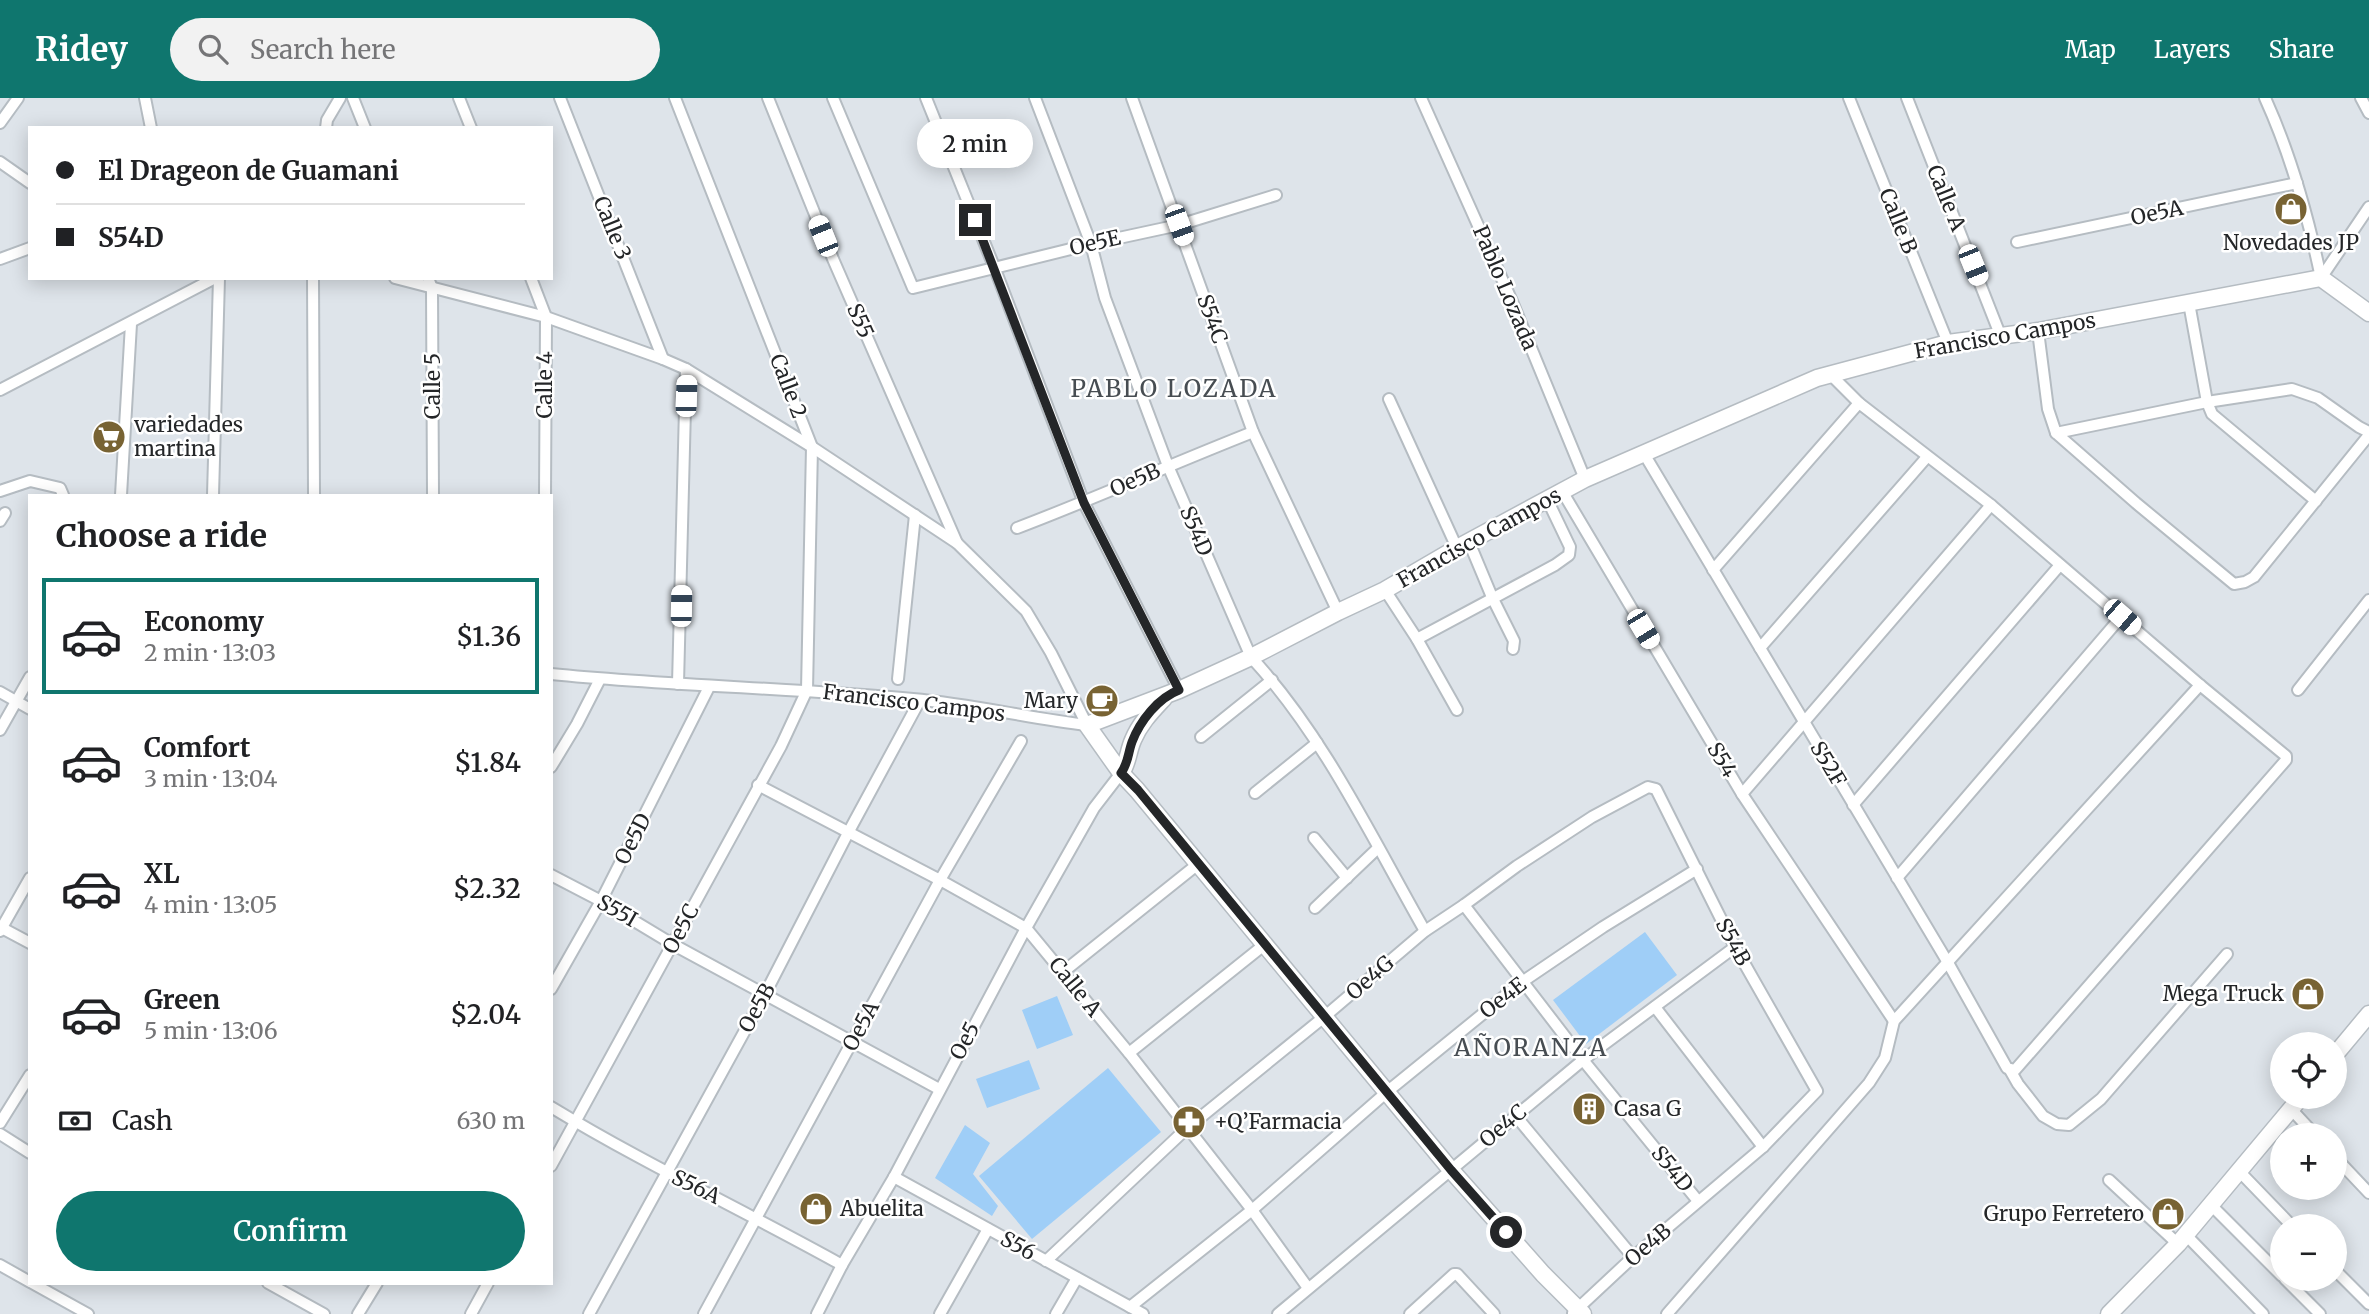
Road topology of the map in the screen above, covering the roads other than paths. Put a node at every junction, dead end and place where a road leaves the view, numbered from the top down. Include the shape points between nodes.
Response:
1 (18, 98) edge
2 (145, 98) edge
3 (340, 98) edge
4 (353, 98) edge
5 (459, 98) edge
6 (560, 98) edge
7 (676, 98) edge
8 (768, 98) edge
9 (833, 98) edge
10 (926, 98) edge
11 (1034, 98) edge
12 (1132, 98) edge
13 (1421, 98) edge
14 (1849, 98) edge
15 (1907, 98) edge
16 (2265, 98) edge
17 (2361, 98) edge
18 (2369, 113) edge
19 (0, 123) edge
20 (151, 126) edge
21 (326, 126) edge
22 (364, 126) edge
23 (470, 126) edge
24 (0, 162) edge
25 (28, 182) edge
26 (2297, 183) junction
27 (1276, 195) dead end
28 (2369, 207) edge
29 (1179, 225) junction
30 (2017, 242) dead end
31 (1091, 244) junction
32 (28, 248) edge
33 (0, 259) edge
34 (995, 269) junction
35 (2320, 278) junction
36 (213, 280) edge
37 (217, 280) edge
38 (313, 280) edge
39 (409, 280) edge
40 (532, 280) edge
41 (430, 283) edge
42 (2189, 303) junction
43 (2369, 313) edge
44 (546, 317) junction
45 (131, 324) junction
46 (2038, 331) junction
47 (2001, 337) junction
48 (1948, 343) junction
49 (663, 359) junction
50 (687, 369) junction
51 (1830, 374) junction
52 (0, 390) edge
53 (1389, 399) dead end
54 (2207, 402) junction
55 (1860, 403) junction
56 (1252, 432) junction
57 (2056, 433) junction
58 (2369, 434) edge
59 (812, 447) junction
60 (1643, 452) junction
61 (1927, 457) junction
62 (1168, 466) junction
63 (1586, 479) junction
64 (0, 491) edge
65 (1562, 491) junction
66 (63, 494) edge
67 (121, 494) edge
68 (214, 494) edge
69 (314, 494) edge
70 (433, 494) edge
71 (545, 494) edge
72 (1547, 499) junction
73 (2316, 501) junction
74 (1084, 503) junction
75 (1992, 505) junction
76 (915, 515) junction
77 (1017, 528) dead end
78 (957, 543) junction
79 (1463, 545) junction
80 (2060, 565) junction
81 (1713, 570) junction
82 (1385, 590) junction
83 (1492, 597) junction
84 (2369, 600) edge
85 (1338, 611) junction
86 (2122, 617) junction
87 (1417, 639) junction
88 (1760, 648) junction
89 (1513, 649) dead end
90 (1251, 657) junction
91 (553, 674) edge
92 (600, 678) junction
93 (898, 679) dead end
94 (28, 680) edge
95 (1272, 680) junction
96 (678, 684) junction
97 (2200, 685) junction
98 (709, 687) junction
99 (2298, 690) dead end
100 (807, 691) junction
101 (0, 692) edge
102 (1173, 692) junction
103 (920, 700) junction
104 (16, 701) junction
105 (28, 708) edge
106 (1457, 710) dead end
107 (1804, 723) junction
108 (1087, 725) junction
109 (0, 730) edge
110 (1200, 737) dead end
111 (1021, 741) dead end
112 (1317, 743) junction
113 (553, 764) edge
114 (1121, 773) junction
115 (758, 785) junction
116 (1656, 789) joint
117 (1255, 793) dead end
118 (1742, 794) junction
119 (1853, 805) junction
120 (848, 833) junction
121 (1314, 838) dead end
122 (1378, 848) junction
123 (1198, 864) junction
124 (1697, 869) junction
125 (553, 876) edge
126 (1346, 878) junction
127 (1897, 878) junction
128 (940, 880) junction
129 (28, 882) edge
130 (601, 901) junction
131 (1464, 905) junction
132 (1315, 908) dead end
133 (1026, 928) junction
134 (1, 929) edge
135 (1425, 931) junction
136 (28, 942) edge
137 (674, 945) junction
138 (1264, 945) junction
139 (1735, 947) junction
140 (2227, 954) dead end
141 (1947, 961) junction
142 (1063, 972) junction
143 (1522, 982) junction
144 (553, 985) edge
145 (765, 994) junction
146 (1655, 1007) junction
147 (2369, 1014) edge
148 (1324, 1017) junction
149 (1894, 1021) junction
150 (2347, 1040) edge
151 (852, 1043) junction
152 (1129, 1053) junction
153 (1583, 1060) junction
154 (2013, 1070) junction
155 (28, 1078) edge
156 (939, 1089) junction
157 (1388, 1091) junction
158 (1817, 1091) joint
159 (553, 1108) edge
160 (2291, 1109) edge
161 (1515, 1115) junction
162 (575, 1121) junction
163 (0, 1124) edge
164 (1186, 1129) junction
165 (0, 1134) edge
166 (1763, 1147) junction
167 (28, 1152) edge
168 (553, 1162) edge
169 (1451, 1170) junction
170 (2347, 1170) edge
171 (2239, 1171) junction
172 (666, 1173) junction
173 (894, 1177) junction
174 (2109, 1180) dead end
175 (2369, 1193) edge
176 (1698, 1201) junction
177 (2211, 1205) junction
178 (1251, 1210) junction
179 (2280, 1214) edge
180 (758, 1218) junction
181 (988, 1229) junction
182 (2182, 1240) junction
183 (1633, 1257) junction
184 (1046, 1261) junction
185 (0, 1265) edge
186 (842, 1265) junction
187 (2270, 1265) edge
188 (1077, 1278) junction
189 (28, 1280) edge
190 (2347, 1282) edge
191 (36, 1285) edge
192 (272, 1285) edge
193 (376, 1285) edge
194 (487, 1285) edge
195 (1308, 1288) junction
196 (2296, 1291) edge
197 (2369, 1304) edge
198 (1130, 1307) junction
199 (1577, 1312) edge
200 (88, 1314) edge
201 (324, 1314) edge
202 (358, 1314) edge
203 (471, 1314) edge
204 (589, 1314) edge
205 (704, 1314) edge
206 (817, 1314) edge
207 (940, 1314) edge
208 (1056, 1314) edge
209 (1143, 1314) edge
210 (1278, 1314) edge
211 (1410, 1314) edge
212 (1494, 1314) edge
213 (1667, 1314) edge
214 (2109, 1314) edge
215 (2263, 1314) edge
216 (2320, 1314) edge

1 - 19 street
2 - 20 street
3 - 21 street
4 - 22 street
5 - 23 street
6 - 49 street, Calle 3
7 - 59 street, Calle 2
8 - 78 street, S55
9 - 34 street, Oe5E via 913,288
10 - 34 street
11 - 31 street, S54D
12 - 29 street, S54C
13 - 63 street, Pablo Lozada
14 - 48 street, Calle B
15 - 47 street, Calle A
16 - 26 street
17 - 18 street
24 - 25 street
26 - 30 street, Oe5A
26 - 35 street
27 - 29 street, Oe5E
28 - 35 street
29 - 31 street, Oe5E
29 - 56 street, S54C
31 - 34 street, Oe5E
31 - 62 street, S54D via 1105,298
32 - 33 street
34 - 74 street
35 - 42 street, Francisco Campos
35 - 43 street
36 - 45 street
37 - 68 street
38 - 69 street
39 - 41 street
40 - 44 street, Calle 4
41 - 44 street
41 - 70 street, Calle 5
42 - 46 street, Francisco Campos
42 - 54 street
44 - 49 street
44 - 71 street, Calle 4
45 - 52 street
45 - 67 street
46 - 47 street, Francisco Campos
46 - 57 street via 2048,409
47 - 48 street, Francisco Campos
48 - 51 street, Francisco Campos
49 - 50 street
50 - 59 street
50 - 96 street
51 - 55 street
51 - 60 street, Francisco Campos
53 - 79 street
54 - 57 street
54 - 58 street via 2292,389 2318,398
54 - 73 street via 2212,414
55 - 61 street
55 - 81 street
56 - 62 street, Oe5B
56 - 85 street, S54C
57 - 73 street via 2234,584 2254,577
58 - 73 street
59 - 76 street
59 - 100 street, Calle 2
60 - 63 street, Francisco Campos
60 - 81 street, S52F
61 - 75 street
61 - 88 street
62 - 74 street, Oe5B
62 - 90 street, S54D
63 - 65 street, Francisco Campos
64 - 66 street via 30,481 60,488
65 - 72 street, Francisco Campos
65 - 118 street, S54
72 - 79 street, Francisco Campos
72 - 83 street via 1570,555
74 - 77 street, Oe5B
74 - 102 street
75 - 80 street
75 - 107 street
76 - 78 street
76 - 93 street
78 - 108 street via 1026,611
79 - 82 street, Francisco Campos
79 - 83 street
80 - 86 street
80 - 119 street
81 - 88 street, S52F
82 - 85 street, Francisco Campos
82 - 87 street
83 - 87 street
83 - 89 street via 1514,641
84 - 99 street
85 - 90 street, Francisco Campos
86 - 97 street
86 - 127 street
87 - 106 street
88 - 107 street, S52F
90 - 95 street, S54D
90 - 102 street, Francisco Campos
91 - 92 street, Francisco Campos
92 - 96 street, Francisco Campos
92 - 113 street
94 - 104 street
95 - 110 street
95 - 112 street, S54D
96 - 98 street, Francisco Campos
97 - 141 street
97 - 154 street via 2285,754 2286,760
98 - 100 street, Francisco Campos
98 - 130 street, Oe5D
100 - 103 street, Francisco Campos
100 - 115 street, Oe5C
101 - 104 street
102 - 108 street, Francisco Campos
102 - 114 street via 1139,726
103 - 108 street, Francisco Campos
103 - 120 street, Oe5B
104 - 105 street
104 - 109 street
107 - 118 street
107 - 119 street, S52F
108 - 114 street
111 - 128 street, Oe5A
112 - 117 street
112 - 122 street, S54D
114 - 123 street
114 - 133 street, Oe5 via 1094,808
115 - 120 street, Calle A
115 - 137 street, Oe5C
116 - 124 street, S54B
116 - 131 street, Oe4G via 1648,787 1592,817
118 - 149 street, S54
119 - 127 street, S52F
120 - 128 street, Calle A
120 - 145 street, Oe5B
121 - 126 street
122 - 126 street
122 - 135 street, S54D
123 - 138 street
123 - 142 street
124 - 139 street, S54B
124 - 143 street, Oe4E
125 - 130 street, S55I
126 - 132 street
127 - 141 street, S52F
128 - 133 street, Calle A
128 - 151 street, Oe5A
129 - 134 street
130 - 137 street, S55I
130 - 144 street, Oe5D
131 - 135 street, Oe4G
131 - 143 street, S54D
133 - 142 street, Calle A
133 - 156 street, Oe5
134 - 136 street
135 - 148 street, Oe4G
137 - 145 street, S55I
137 - 162 street, Oe5C
138 - 148 street
138 - 152 street
139 - 146 street, Oe4C
139 - 158 street, S54B
140 - 154 street, S52F via 2101,1099 2069,1125 2043,1116
141 - 149 street
141 - 154 street, S52F via 2007,1068
142 - 152 street, Calle A
143 - 153 street, S54D
143 - 157 street, Oe4E
145 - 151 street, S55I
145 - 172 street, Oe5B
146 - 153 street, Oe4C
146 - 166 street
147 - 150 street
148 - 157 street
148 - 164 street, Oe4G
149 - 213 street via 1885,1058 1869,1083
151 - 156 street, S55I
151 - 180 street, Oe5A
152 - 164 street, Calle A
153 - 161 street, Oe4C
153 - 176 street, S54D
155 - 163 street
156 - 173 street, Oe5
157 - 169 street
157 - 178 street, Oe4E
158 - 166 street, Oe4B
159 - 162 street, S56A
160 - 171 street
161 - 169 street, Oe4C
161 - 183 street
162 - 168 street, Oe5C
162 - 172 street, S56A
164 - 178 street, Calle A
164 - 184 street, Oe4G
165 - 167 street
166 - 176 street, Oe4B
169 - 195 street, Oe4C
169 - 199 street
170 - 175 street
171 - 177 street
171 - 179 street
172 - 180 street, S56A
172 - 204 street, Oe5B
173 - 181 street, S56
173 - 186 street, Oe5
174 - 182 street
176 - 183 street, Oe4B
177 - 182 street
177 - 187 street
178 - 195 street, Calle A
178 - 198 street, Oe4E
180 - 186 street, S56A
180 - 205 street, Oe5A
181 - 184 street, S56
181 - 207 street
182 - 214 street
182 - 215 street
183 - 199 street, Oe4B
184 - 188 street, S56
185 - 189 street
186 - 206 street, Oe5
188 - 198 street, S56
188 - 208 street
190 - 197 street
191 - 200 street
192 - 201 street
193 - 202 street
194 - 203 street
195 - 210 street, Oe4C
196 - 216 street
198 - 209 street, S56
211 - 212 street via 1454,1274

